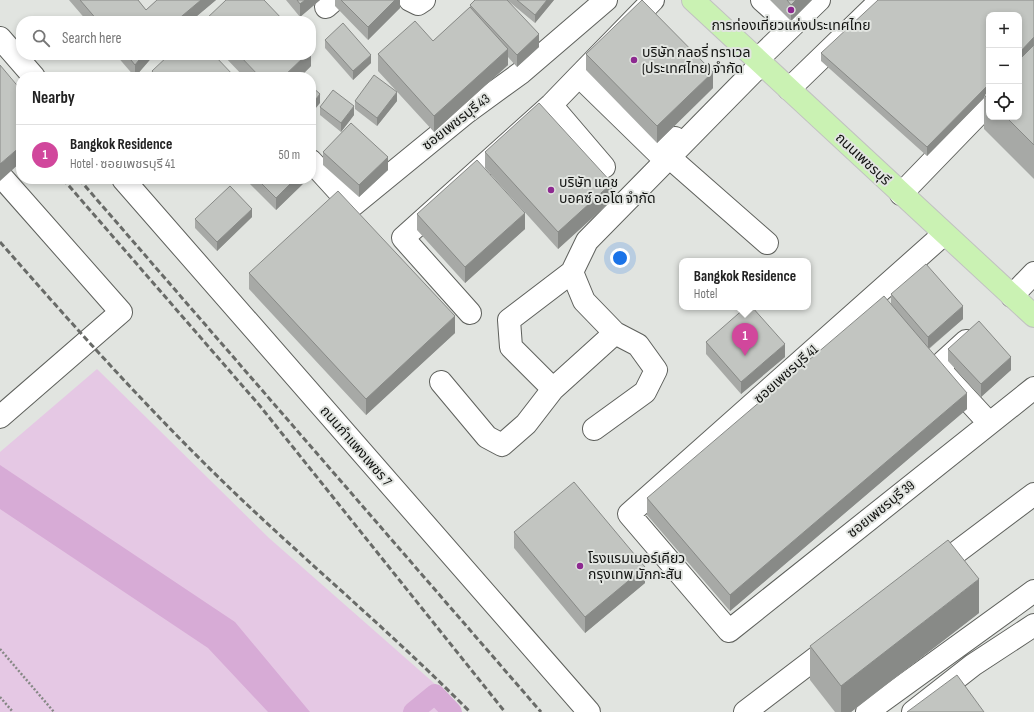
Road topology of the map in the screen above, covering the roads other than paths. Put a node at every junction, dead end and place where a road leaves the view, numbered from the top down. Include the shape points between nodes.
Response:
1 (410, 0) edge
2 (424, 0) edge
3 (606, 0) edge
4 (653, 0) edge
5 (693, 0) edge
6 (762, 0) edge
7 (819, 0) edge
8 (881, 0) edge
9 (791, 26) junction
10 (0, 38) edge
11 (16, 56) edge
12 (19, 60) edge
13 (757, 60) junction
14 (30, 72) edge
15 (579, 76) junction
16 (789, 89) junction
17 (551, 104) junction
18 (986, 106) edge
19 (669, 157) junction
20 (316, 166) edge
21 (604, 167) dead end
22 (0, 175) edge
23 (128, 184) edge
24 (901, 194) junction
25 (944, 234) junction
26 (768, 243) dead end
27 (572, 272) junction
28 (1034, 274) edge
29 (1012, 296) junction
30 (470, 313) dead end
31 (1034, 316) edge
32 (616, 333) junction
33 (966, 341) edge
34 (441, 382) dead end
35 (1034, 388) edge
36 (553, 389) junction
37 (0, 417) edge
38 (989, 423) junction
39 (594, 429) dead end
40 (1034, 494) edge
41 (916, 583) edge
42 (1034, 591) edge
43 (1034, 626) edge
44 (729, 631) joint
45 (846, 635) edge
46 (589, 712) edge
47 (745, 712) edge
48 (867, 712) edge
49 (913, 712) edge

1 - 2 street via 418,4
3 - 20 street, ซอยเพชรบุรี 43 via 522,72 467,112 352,206
4 - 15 street
5 - 13 main road, ถนนเพชรบุรี
6 - 9 street
7 - 9 street
8 - 16 street
9 - 13 street
10 - 11 street
12 - 14 street
13 - 15 street via 658,154
13 - 16 main road, ถนนเพชรบุรี
13 - 19 street
15 - 17 street
16 - 24 main road, ถนนเพชรบุรี
17 - 21 street
17 - 30 street via 403,238
18 - 24 street
19 - 26 street
19 - 27 street via 587,241
22 - 37 street via 121,312
23 - 46 street, ถนนกำแพงเพชร 7
24 - 25 main road, ถนนเพชรบุรี
25 - 29 main road, ถนนเพชรบุรี
25 - 44 street, ซอยเพชรบุรี 41 via 629,514
27 - 32 street via 584,301
27 - 36 street via 510,320 511,347
28 - 29 street
29 - 31 main road, ถนนเพชรบุรี
32 - 36 street
32 - 39 street via 638,345 656,370 645,392
33 - 38 street via 943,362 943,373
34 - 36 street via 487,437 502,445 526,424
35 - 38 street, ซอยเพชรบุรี 39
38 - 44 street, ซอยเพชรบุรี 39
40 - 41 street
42 - 48 street
43 - 49 street via 973,665 964,686
45 - 47 street

